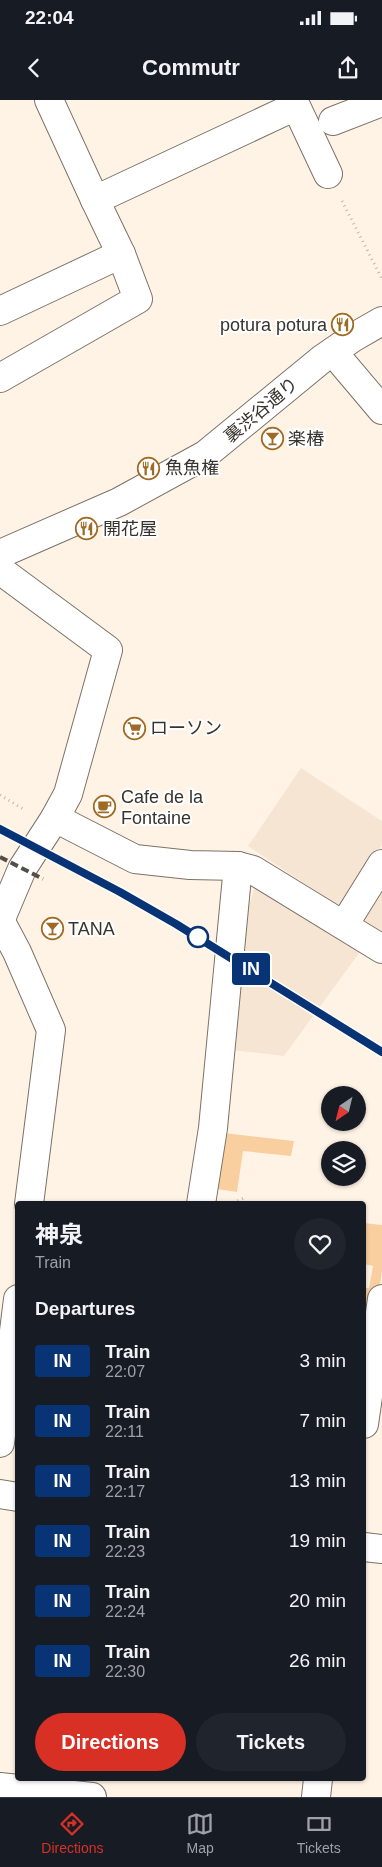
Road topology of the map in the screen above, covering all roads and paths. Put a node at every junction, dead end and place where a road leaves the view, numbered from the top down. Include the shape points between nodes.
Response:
1 (48, 100) edge
2 (382, 102) edge
3 (333, 121) dead end
4 (328, 174) joint
5 (95, 200) junction
6 (121, 254) junction
7 (382, 279) edge
8 (0, 311) edge
9 (382, 321) edge
10 (333, 352) junction
11 (0, 378) edge
12 (382, 410) edge
13 (0, 554) edge
14 (0, 570) edge
15 (55, 818) junction
16 (382, 864) edge
17 (238, 866) junction
18 (3, 907) edge
19 (344, 925) junction
20 (382, 949) edge
21 (244, 1198) dead end
22 (29, 1201) edge
23 (201, 1201) edge
24 (238, 1201) edge
25 (382, 1299) edge
26 (15, 1322) edge
27 (374, 1342) edge
28 (366, 1408) edge
29 (0, 1443) edge
30 (0, 1494) edge
31 (15, 1496) edge
32 (366, 1547) edge
33 (382, 1549) edge
34 (318, 1781) edge
35 (0, 1788) edge
36 (74, 1796) edge
37 (316, 1797) edge

1 - 5 street
2 - 3 street
4 - 5 street via 296,106
4 - 7 path
5 - 6 street
6 - 8 street
6 - 11 street via 138,299
9 - 10 street, 裏渋谷通り
10 - 12 street
10 - 13 street, 裏渋谷通り via 205,455 119,502
14 - 15 street via 108,650 68,794
15 - 17 street via 135,859
15 - 18 street via 22,869
16 - 19 street
17 - 19 street via 253,870
17 - 23 street via 213,1128
18 - 22 street via 17,952 51,1030
19 - 20 street
21 - 24 path
25 - 27 street
26 - 29 street
27 - 28 street
30 - 31 street
32 - 33 street
34 - 37 street
35 - 36 street

